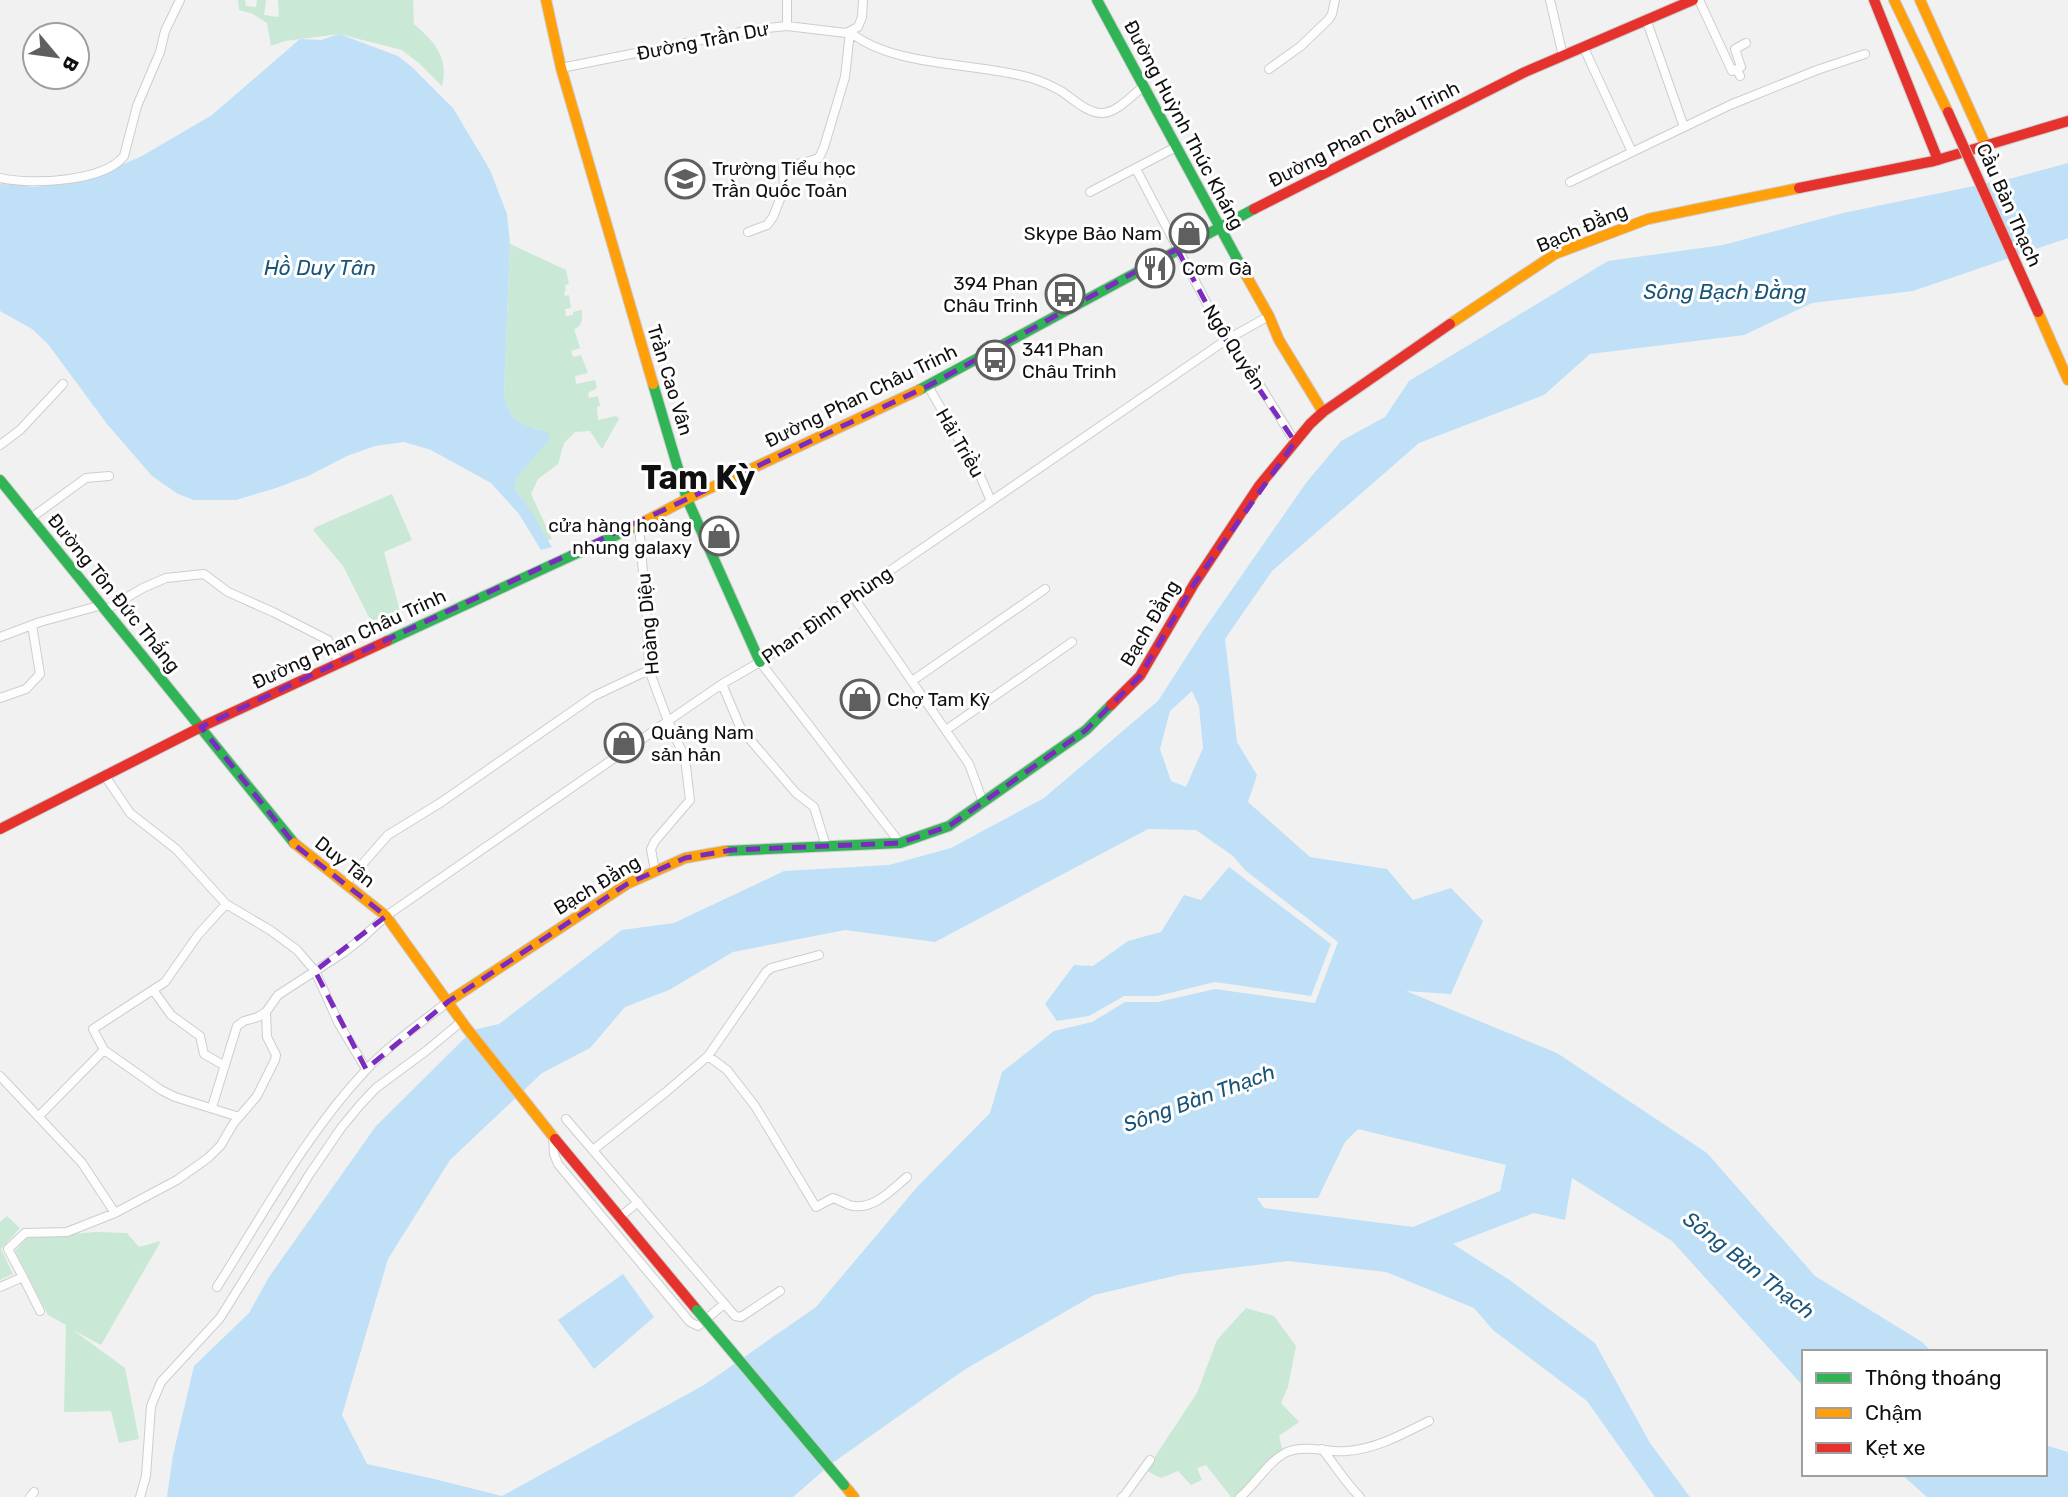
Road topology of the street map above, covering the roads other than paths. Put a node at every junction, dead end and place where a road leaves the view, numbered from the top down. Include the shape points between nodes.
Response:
1 (180, 0) edge
2 (546, 0) edge
3 (787, 0) edge
4 (863, 0) edge
5 (1097, 0) edge
6 (1335, 0) edge
7 (1550, 0) edge
8 (1693, 0) edge
9 (1699, 0) edge
10 (1874, 0) edge
11 (1894, 0) edge
12 (1920, 0) edge
13 (1646, 19) junction
14 (787, 26) junction
15 (850, 32) junction
16 (1746, 43) dead end
17 (1583, 47) junction
18 (1865, 54) dead end
19 (1563, 56) junction
20 (561, 68) junction
21 (1269, 69) dead end
22 (1143, 87) junction
23 (2068, 121) edge
24 (1684, 128) junction
25 (1986, 146) junction
26 (1176, 147) junction
27 (1632, 152) junction
28 (1938, 160) junction
29 (1136, 169) junction
30 (0, 178) edge
31 (1570, 182) dead end
32 (1090, 192) dead end
33 (1219, 227) junction
34 (748, 232) dead end
35 (1177, 249) junction
36 (1269, 316) junction
37 (1226, 340) junction
38 (2068, 380) edge
39 (63, 384) dead end
40 (928, 386) junction
41 (1323, 412) junction
42 (1295, 442) junction
43 (0, 445) edge
44 (109, 476) dead end
45 (0, 480) edge
46 (687, 499) junction
47 (991, 501) junction
48 (31, 518) junction
49 (639, 524) junction
50 (1045, 589) dead end
51 (853, 596) junction
52 (104, 607) junction
53 (36, 623) junction
54 (0, 637) edge
55 (1072, 642) dead end
56 (760, 662) junction
57 (339, 663) junction
58 (649, 670) junction
59 (912, 681) junction
60 (722, 684) junction
61 (0, 698) edge
62 (668, 721) junction
63 (201, 727) junction
64 (946, 730) junction
65 (105, 776) junction
66 (984, 802) junction
67 (0, 829) edge
68 (900, 843) junction
69 (826, 846) junction
70 (655, 871) junction
71 (345, 884) junction
72 (226, 904) junction
73 (386, 916) junction
74 (819, 955) dead end
75 (315, 971) junction
76 (153, 990) junction
77 (449, 1001) junction
78 (266, 1012) junction
79 (464, 1024) junction
80 (104, 1050) junction
81 (708, 1056) junction
82 (225, 1066) junction
83 (366, 1069) junction
84 (0, 1076) edge
85 (212, 1107) junction
86 (39, 1116) junction
87 (239, 1117) junction
88 (566, 1119) dead end
89 (552, 1135) junction
90 (593, 1150) junction
91 (907, 1177) dead end
92 (638, 1202) junction
93 (115, 1213) junction
94 (620, 1217) junction
95 (23, 1277) junction
96 (0, 1287) edge
97 (217, 1287) dead end
98 (780, 1291) dead end
99 (724, 1304) junction
100 (40, 1311) dead end
101 (1429, 1422) dead end
102 (1322, 1449) junction
103 (1150, 1460) dead end
104 (140, 1497) edge
105 (854, 1497) edge
106 (1122, 1497) edge
107 (1240, 1497) edge
108 (1360, 1497) edge

1 - 30 street via 119,162 109,169 61,180
2 - 20 street, Trần Cao Vân
3 - 14 street
4 - 15 street via 858,27
5 - 22 street, Đường Huỳnh Thúc Kháng
6 - 21 street via 1329,19
7 - 19 street
8 - 13 street, Đường Phan Châu Trinh
9 - 16 street via 1732,71 1739,72 1741,67 1735,49
10 - 28 street
11 - 38 street, Cầu Bàn Thạch, bridge
12 - 25 street
13 - 17 street, Đường Phan Châu Trinh
13 - 24 street
14 - 15 street, Đường Trần Dư
14 - 20 street, Đường Trần Dư
15 - 22 street via 890,53 1031,78 1058,89 1088,110 1103,113
15 - 34 street via 845,77 819,158 783,166 784,189 773,217 768,225
17 - 19 street, Đường Phan Châu Trinh
17 - 27 street
18 - 24 street via 1730,105
19 - 33 street, Đường Phan Châu Trinh
20 - 46 street, Trần Cao Vân
22 - 26 street, Đường Huỳnh Thúc Kháng
23 - 25 street, Bạch Đằng
24 - 27 street
25 - 28 street, Bạch Đằng
26 - 29 street
26 - 33 street, Đường Huỳnh Thúc Kháng
27 - 31 street
28 - 41 street, Bạch Đằng via 1648,219 1555,254
29 - 32 street
29 - 35 street, Ngô Quyền
33 - 35 street, Đường Phan Châu Trinh
33 - 36 street, Đường Huỳnh Thúc Kháng
35 - 37 street, Ngô Quyền
35 - 40 street, Đường Phan Châu Trinh
36 - 37 street, Phan Đình Phùng
36 - 41 street, Đường Huỳnh Thúc Kháng
37 - 42 street, Ngô Quyền
37 - 47 street, Phan Đình Phùng
39 - 43 street
40 - 46 street, Đường Phan Châu Trinh
40 - 47 street, Hải Triều
41 - 42 street, Bạch Đằng
42 - 66 street, Bạch Đằng via 1259,486 1194,584 1140,676 1086,730
44 - 48 street via 86,478
45 - 48 street, Đường Tôn Đức Thắng
46 - 49 street, Đường Phan Châu Trinh
46 - 56 street, Trần Cao Vân
47 - 51 street, Phan Đình Phùng
48 - 52 street, Đường Tôn Đức Thắng
49 - 57 street, Đường Phan Châu Trinh
49 - 58 street, Hoàng Diệu
50 - 59 street
51 - 56 street, Phan Đình Phùng
51 - 59 street
52 - 53 street
52 - 57 street via 166,578 204,574 228,592 328,640
52 - 63 street, Đường Tôn Đức Thắng
53 - 54 street
53 - 61 street via 40,674 26,689
55 - 64 street
56 - 60 street, Phan Đình Phùng
56 - 68 street, Trần Cao Vân
57 - 63 street, Đường Phan Châu Trinh
58 - 62 street, Hoàng Diệu
58 - 71 street via 594,696 397,828
59 - 64 street
60 - 62 street, Phan Đình Phùng
60 - 69 street via 741,729 796,793 814,807
62 - 70 street, Hoàng Diệu via 685,758 690,800 651,849
62 - 73 street, Phan Đình Phùng
63 - 65 street, Đường Phan Châu Trinh
63 - 71 street, Duy Tân via 296,846
64 - 66 street via 969,764
65 - 67 street, Đường Phan Châu Trinh
65 - 72 street via 130,813 176,849
66 - 68 street, Bạch Đằng via 949,826
68 - 69 street, Bạch Đằng
69 - 70 street, Bạch Đằng via 732,850 685,858
70 - 77 street, Bạch Đằng via 627,884
71 - 73 street, Duy Tân
72 - 75 street via 292,945
72 - 76 street via 165,982
73 - 75 street, Phan Đình Phùng
73 - 77 street, Duy Tân
74 - 81 street via 766,972
75 - 78 street, Phan Đình Phùng via 278,995
75 - 83 street
76 - 80 street via 93,1028
76 - 82 street via 171,1015 200,1035 204,1054
77 - 79 street, Duy Tân
77 - 83 street, Bạch Đằng
78 - 82 street, Phan Đình Phùng via 239,1023
78 - 87 street via 267,1037 275,1060 257,1096
79 - 89 street, Duy Tân
79 - 104 street via 376,1087 309,1175 220,1318 161,1382 152,1406
80 - 85 street via 161,1090
80 - 86 street
81 - 90 street
81 - 91 street via 727,1070 755,1106 816,1208 834,1198 851,1206 866,1205
82 - 85 street, Phan Đình Phùng
83 - 97 street, Bạch Đằng via 308,1143
84 - 86 street
85 - 87 street
86 - 93 street via 82,1163
87 - 93 street via 221,1145 200,1165
88 - 90 street
89 - 94 street, Duy Tân
89 - 99 street via 558,1164 690,1322 698,1326
90 - 92 street
92 - 94 street
92 - 99 street
93 - 95 street via 67,1232 25,1233 8,1249
94 - 105 street, Duy Tân, bridge
95 - 96 street
95 - 100 street
98 - 99 street via 741,1317
101 - 102 street via 1380,1444 1346,1452
102 - 107 street via 1288,1452
102 - 108 street
103 - 106 street

